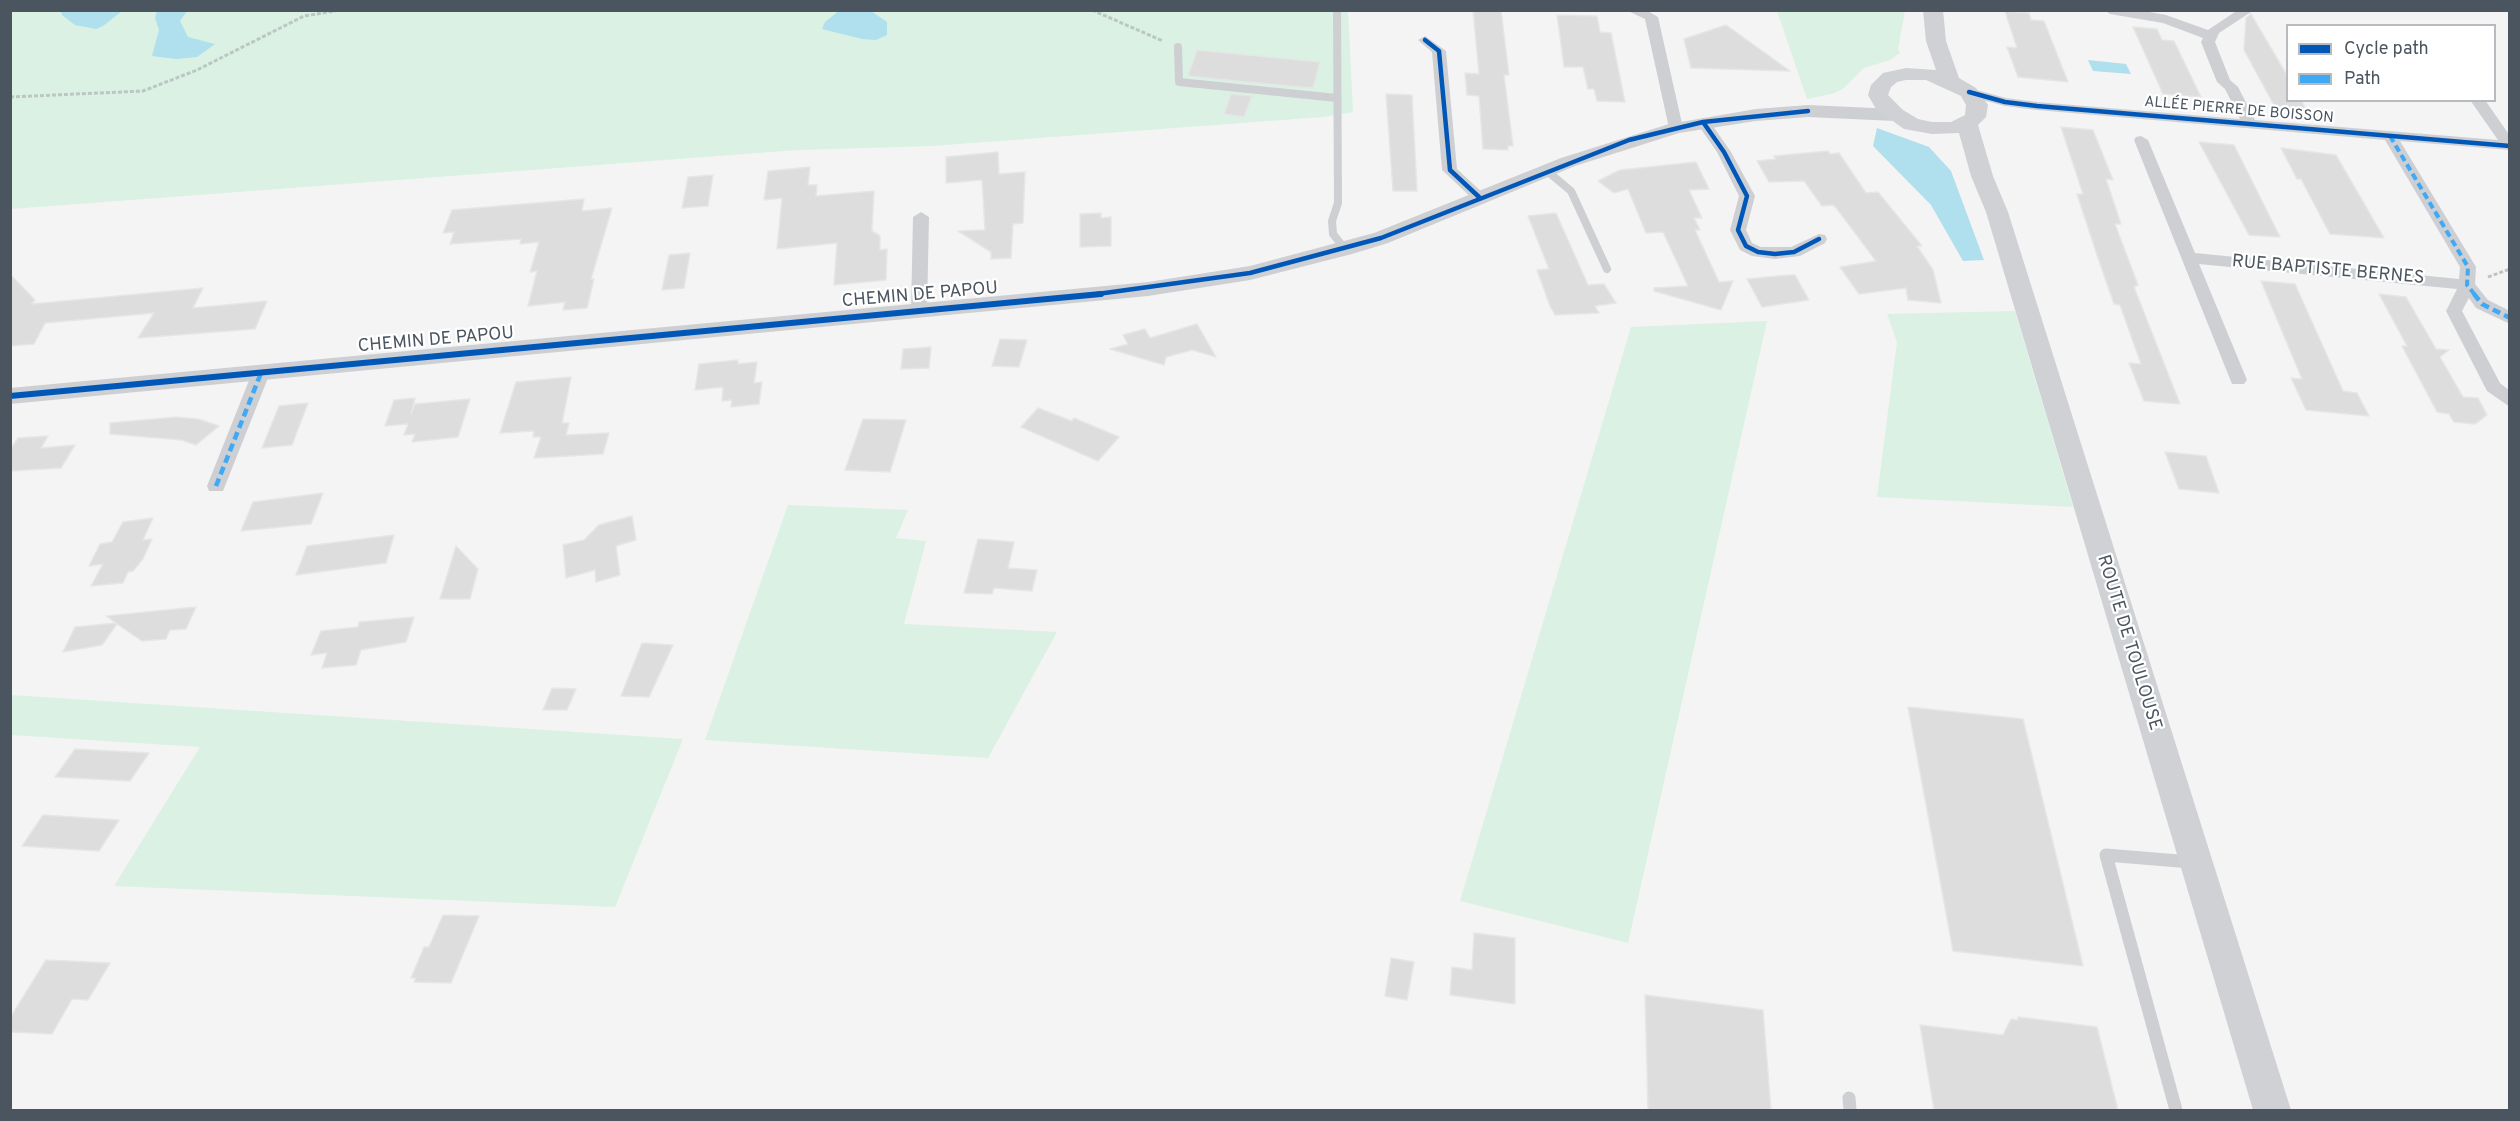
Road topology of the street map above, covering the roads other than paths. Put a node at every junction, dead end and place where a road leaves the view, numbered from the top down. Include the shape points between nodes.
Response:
1 (1337, 10) edge
2 (1632, 10) edge
3 (1933, 10) edge
4 (2110, 10) edge
5 (2248, 10) edge
6 (2210, 36) junction
7 (1425, 40) dead end
8 (1936, 41) junction
9 (1178, 48) road end
10 (1906, 74) junction
11 (1950, 81) junction
12 (1969, 92) junction
13 (1878, 95) junction
14 (1336, 98) junction
15 (2478, 102) edge
16 (2037, 106) junction
17 (1808, 111) junction
18 (1895, 115) junction
19 (1971, 120) junction
20 (1703, 122) junction
21 (2249, 123) junction
22 (1676, 128) junction
23 (1932, 128) junction
24 (2390, 136) junction
25 (2141, 140) dead end
26 (2510, 146) edge
27 (1547, 171) junction
28 (1982, 176) junction
29 (1479, 197) junction
30 (921, 217) dead end
31 (1819, 239) dead end
32 (1346, 249) junction
33 (2190, 258) junction
34 (1607, 269) dead end
35 (2467, 285) junction
36 (919, 310) junction
37 (2510, 318) edge
38 (261, 373) junction
39 (2238, 380) dead end
40 (10, 396) edge
41 (2510, 401) edge
42 (216, 486) dead end
43 (2195, 862) junction
44 (2176, 1110) edge
45 (2272, 1110) edge

1 - 14 lane
2 - 22 street via 1651,17
3 - 8 main road
4 - 6 street via 2166,19
5 - 6 street
6 - 21 street via 2213,58
7 - 29 street via 1439,51 1450,170
8 - 10 main road
8 - 11 main road
9 - 14 lane via 1179,82
10 - 11 main road via 1928,74
10 - 13 main road via 1890,77 1881,85
11 - 12 main road
12 - 16 street, ALLÉE PIERRE DE BOISSON
12 - 19 main road, ROUTE DE TOULOUSE via 1977,105
13 - 17 street, CHEMIN DE PAPOU
13 - 18 main road
14 - 32 lane via 1338,203 1332,221 1333,234
15 - 26 street
16 - 19 street, ALLÉE PIERRE DE BOISSON via 2009,108
16 - 21 street, ALLÉE PIERRE DE BOISSON
17 - 18 street, CHEMIN DE PAPOU
17 - 20 street, CHEMIN DE PAPOU
18 - 23 main road
19 - 23 main road via 1951,128
19 - 28 main road, ROUTE DE TOULOUSE
20 - 22 street, CHEMIN DE PAPOU
20 - 31 street via 1747,196 1738,230 1746,246 1774,254 1794,252
21 - 24 street, ALLÉE PIERRE DE BOISSON
22 - 27 street, CHEMIN DE PAPOU via 1629,140
23 - 28 main road, ROUTE DE TOULOUSE
24 - 26 street, ALLÉE PIERRE DE BOISSON
24 - 35 street via 2468,267
25 - 33 street
27 - 29 street, CHEMIN DE PAPOU
27 - 34 lane via 1571,191
28 - 43 main road, ROUTE DE TOULOUSE via 1997,212
29 - 32 street, CHEMIN DE PAPOU
30 - 36 street
32 - 36 street, CHEMIN DE PAPOU via 1250,273 1148,289
33 - 35 street, RUE BAPTISTE BERNES
33 - 39 street
35 - 37 street via 2482,304
35 - 41 street via 2454,311 2493,387
36 - 38 street, CHEMIN DE PAPOU
38 - 40 street, CHEMIN DE PAPOU
38 - 42 street
43 - 44 lane via 2106,855
43 - 45 main road, ROUTE DE TOULOUSE

